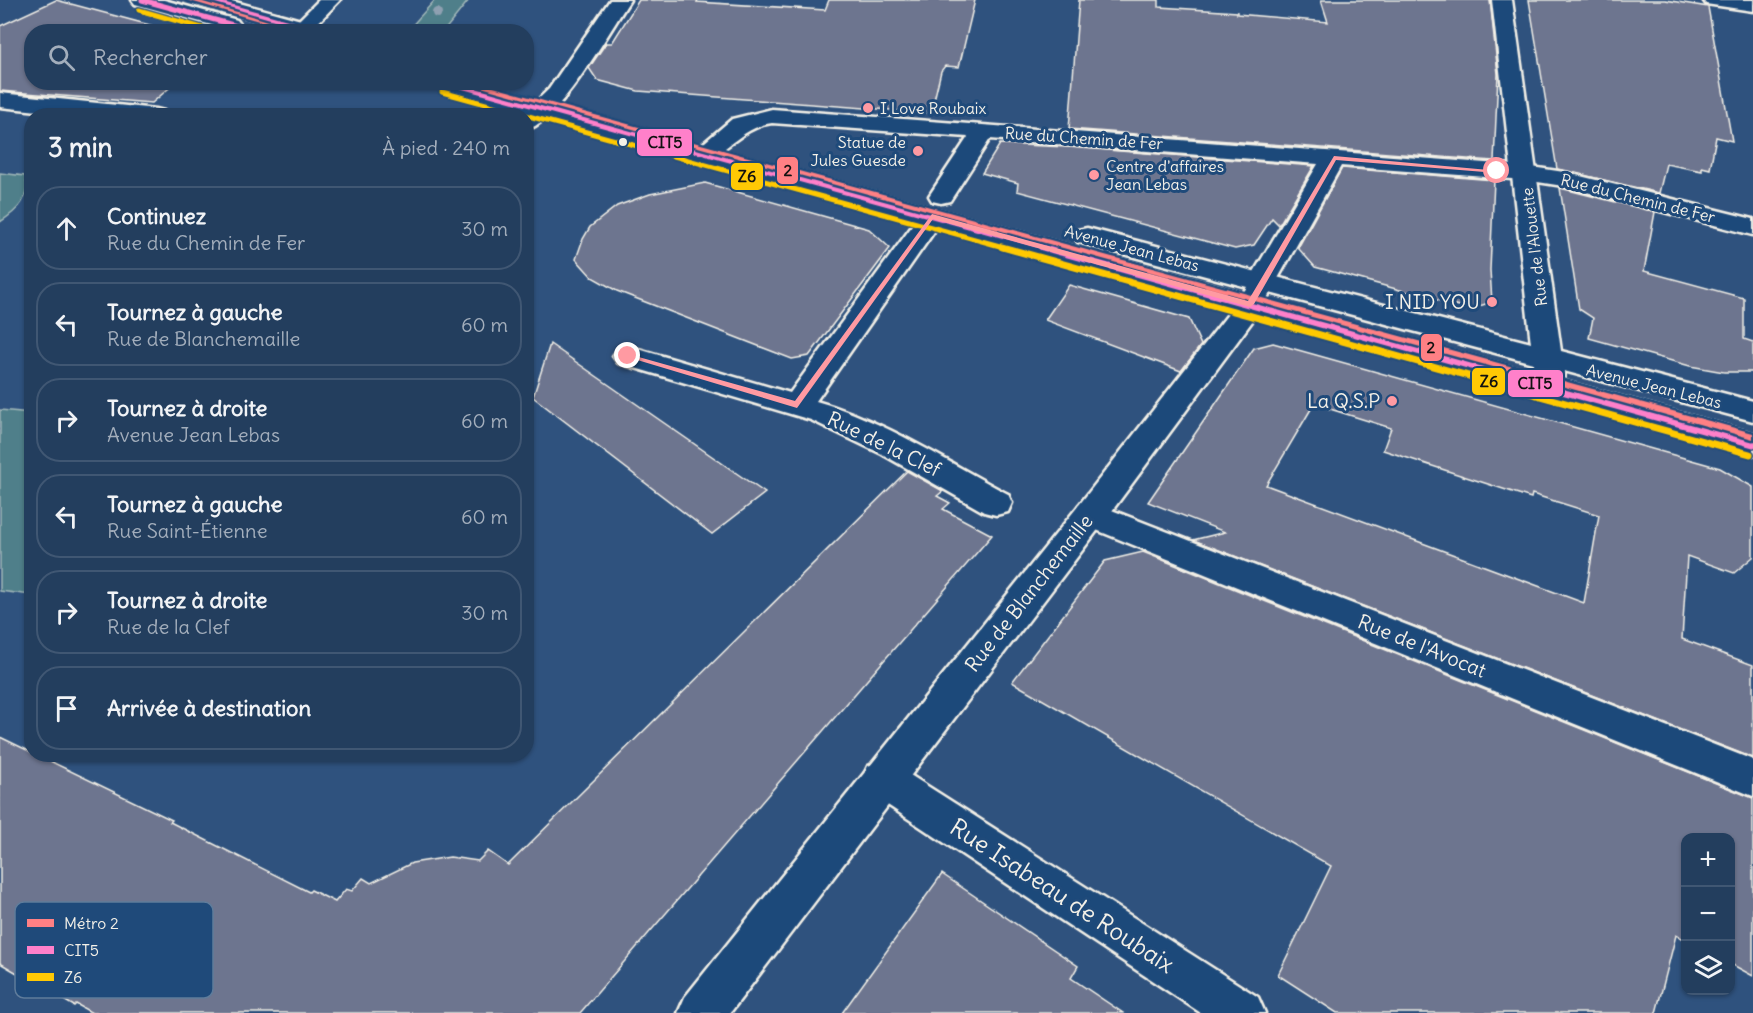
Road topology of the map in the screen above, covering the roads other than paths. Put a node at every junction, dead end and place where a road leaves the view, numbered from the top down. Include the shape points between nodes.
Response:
1 (142, 0) edge
2 (206, 0) edge
3 (330, 0) edge
4 (620, 0) edge
5 (1502, 0) edge
6 (1713, 0) edge
7 (1753, 5) edge
8 (228, 24) edge
9 (284, 24) edge
10 (305, 24) edge
11 (474, 90) edge
12 (521, 90) edge
13 (0, 100) edge
14 (78, 108) edge
15 (542, 109) edge
16 (984, 130) junction
17 (712, 146) junction
18 (1334, 158) junction
19 (1525, 173) junction
20 (936, 206) junction
21 (1753, 226) edge
22 (1256, 293) junction
23 (628, 356) dead end
24 (1549, 373) junction
25 (797, 405) junction
26 (1753, 411) edge
27 (1753, 444) edge
28 (996, 503) dead end
29 (1091, 514) junction
30 (1753, 778) edge
31 (882, 779) junction
32 (701, 1013) edge
33 (1242, 1013) edge

1 - 8 street
2 - 9 street
3 - 10 street
4 - 15 street
5 - 19 street, Rue de l'Alouette
6 - 7 street
11 - 15 street, Avenue Jean Lebas
12 - 15 street, Avenue Jean Lebas
13 - 14 street
15 - 17 street, Avenue Jean Lebas
16 - 17 street, Rue du Chemin de Fer via 768,115 745,119
16 - 18 street, Rue du Chemin de Fer
16 - 20 street, Rue du Chemin de Fer
17 - 20 street, Avenue Jean Lebas
18 - 19 street, Rue du Chemin de Fer
18 - 22 street, Rue de Blanchemaille
19 - 21 street, Rue du Chemin de Fer
19 - 24 street, Rue de l'Alouette
20 - 22 street, Avenue Jean Lebas
20 - 25 street, Rue du Chemin de Fer
22 - 24 street, Avenue Jean Lebas
22 - 29 street, Rue de Blanchemaille
23 - 25 street, Rue de la Clef
24 - 26 street, Avenue Jean Lebas
24 - 27 street, Avenue Jean Lebas
25 - 28 street, Rue de la Clef via 849,424
29 - 30 street, Rue de l'Avocat
29 - 31 street, Rue de Blanchemaille
31 - 32 street, Rue de Blanchemaille
31 - 33 street, Rue Isabeau de Roubaix

